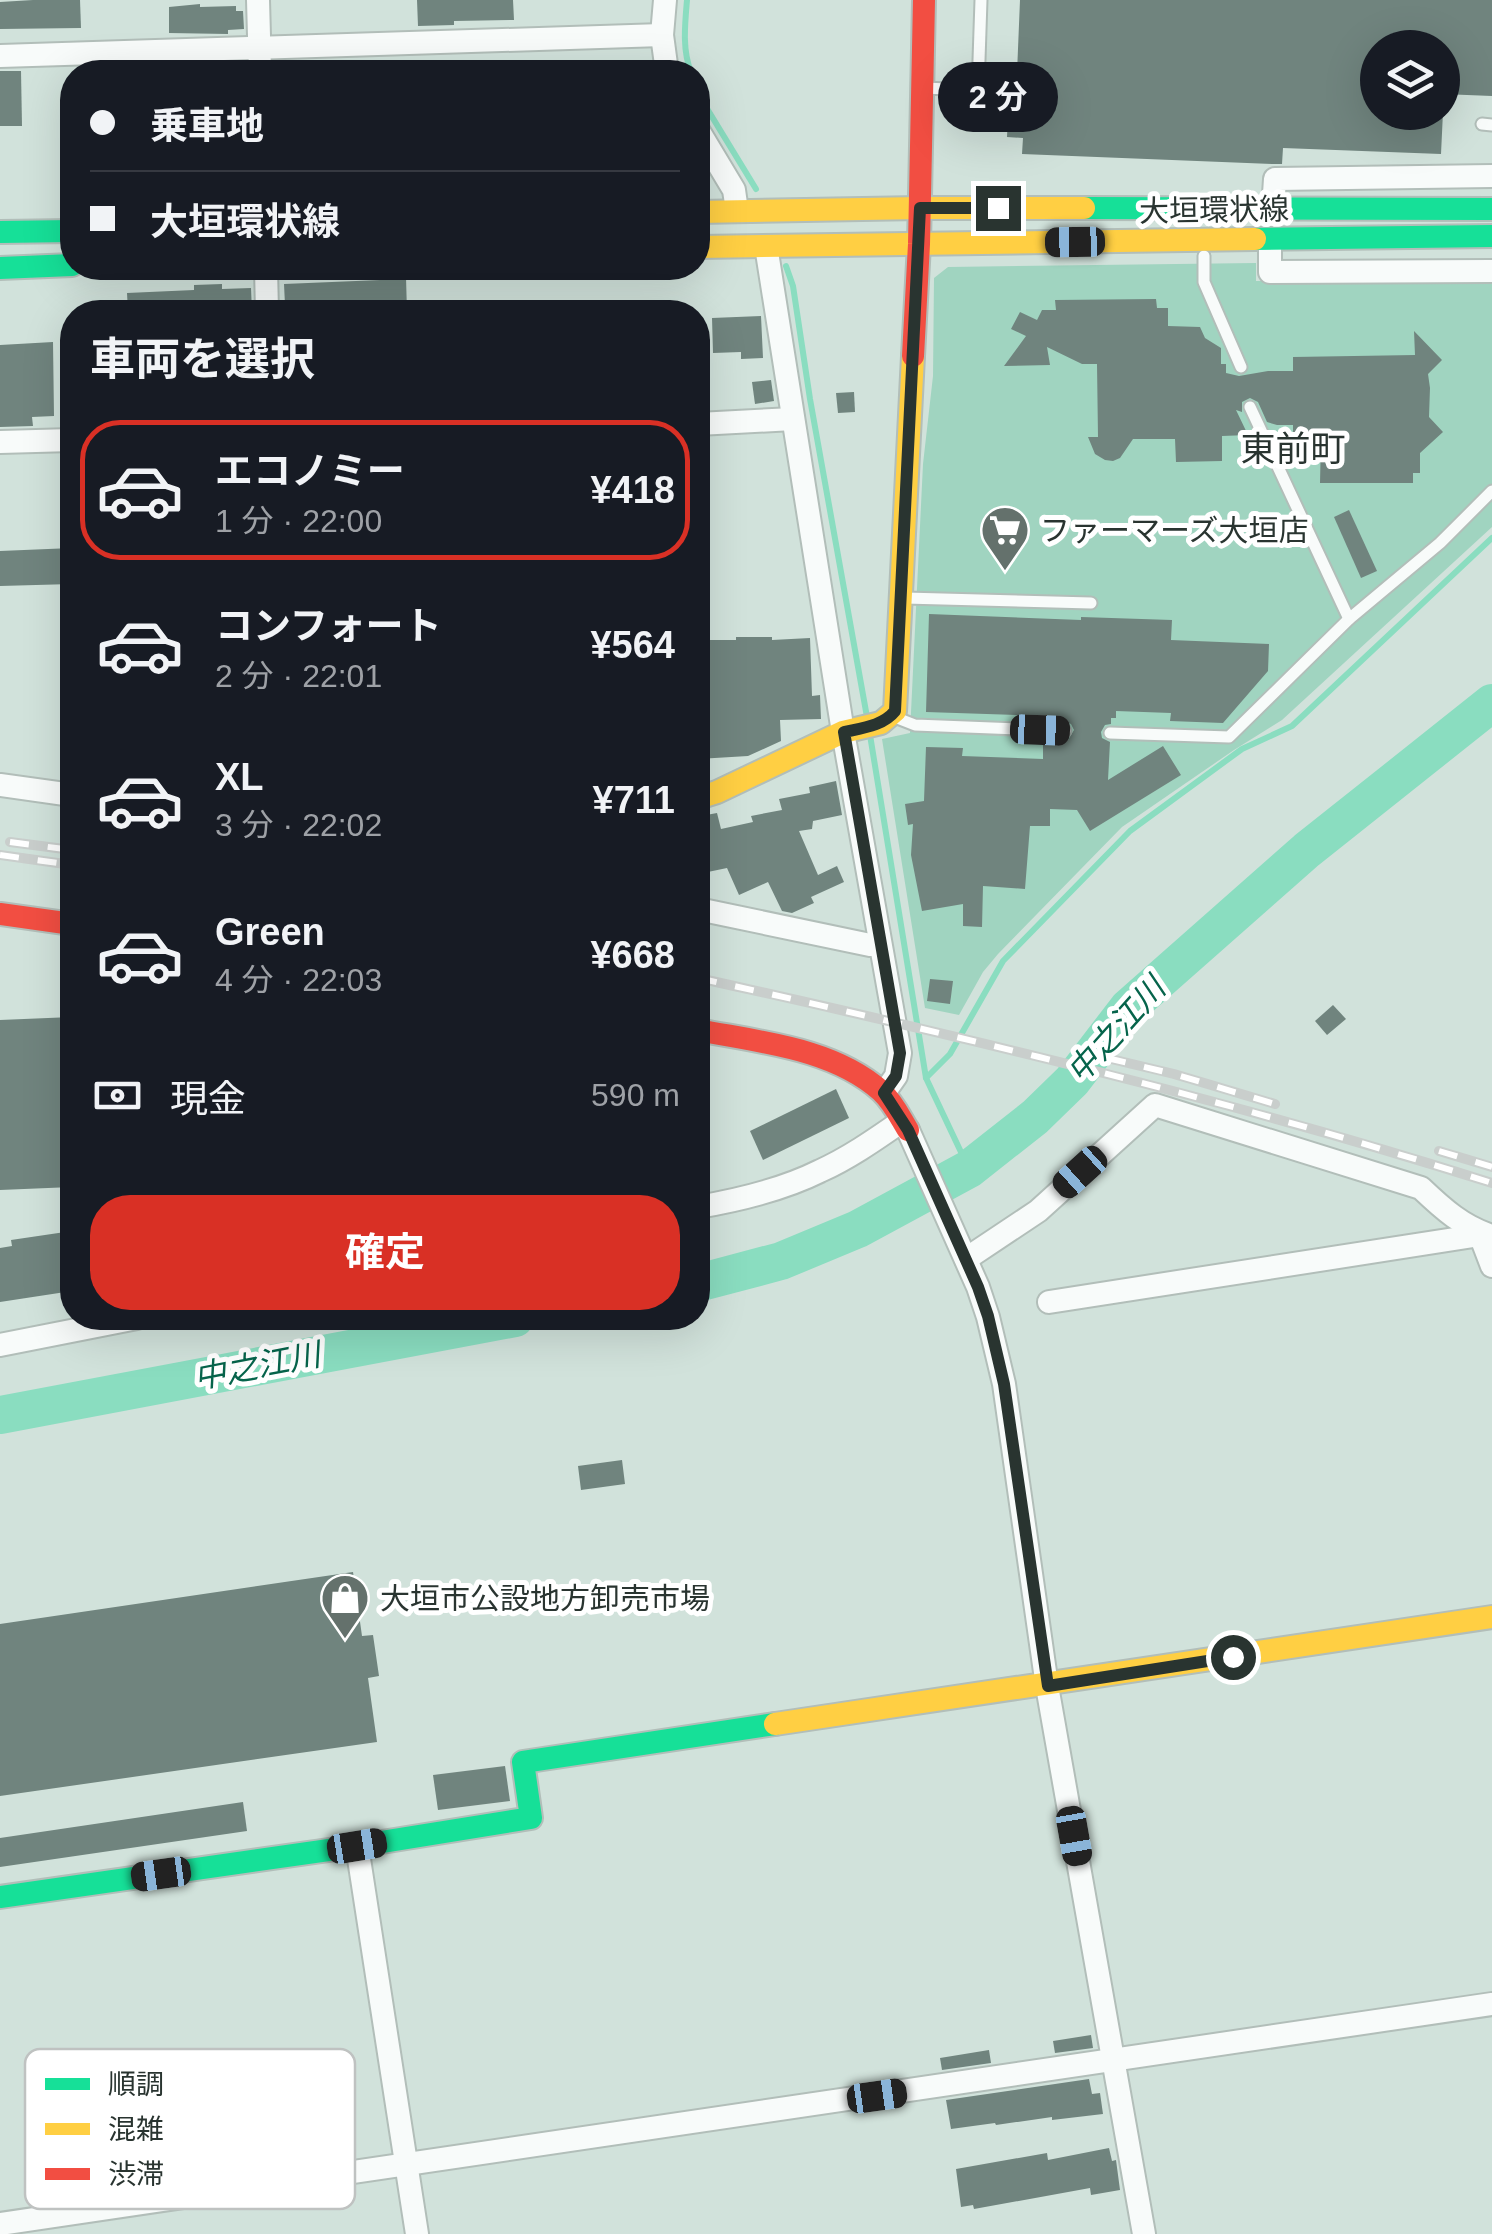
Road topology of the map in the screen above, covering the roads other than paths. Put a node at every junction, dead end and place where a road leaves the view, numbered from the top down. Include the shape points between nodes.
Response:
1 (258, 0) edge
2 (664, 0) edge
3 (924, 0) edge
4 (981, 0) edge
5 (662, 35) junction
6 (0, 56) edge
7 (208, 60) edge
8 (260, 60) edge
9 (275, 60) edge
10 (666, 60) edge
11 (922, 88) junction
12 (710, 150) edge
13 (1492, 176) edge
14 (920, 208) junction
15 (1273, 209) junction
16 (1492, 209) edge
17 (737, 211) junction
18 (710, 212) edge
19 (60, 231) edge
20 (0, 232) edge
21 (1492, 236) edge
22 (1270, 238) junction
23 (920, 244) junction
24 (766, 246) junction
25 (710, 248) edge
26 (1204, 256) dead end
27 (60, 266) edge
28 (0, 268) edge
29 (1492, 270) edge
30 (1241, 367) dead end
31 (1250, 407) dead end
32 (793, 420) junction
33 (710, 423) edge
34 (60, 440) edge
35 (0, 442) edge
36 (1492, 492) edge
37 (901, 598) junction
38 (1091, 602) dead end
39 (1349, 619) junction
40 (887, 719) junction
41 (849, 731) junction
42 (1065, 731) dead end
43 (1110, 733) dead end
44 (0, 785) edge
45 (60, 793) edge
46 (710, 794) edge
47 (710, 912) edge
48 (0, 914) edge
49 (60, 922) edge
50 (880, 944) junction
51 (710, 1033) edge
52 (884, 1093) junction
53 (905, 1125) junction
54 (710, 1206) edge
55 (1486, 1234) edge
56 (962, 1250) junction
57 (1492, 1266) edge
58 (1049, 1302) dead end
59 (76, 1330) edge
60 (0, 1345) edge
61 (1492, 1618) edge
62 (1048, 1686) junction
63 (357, 1846) junction
64 (0, 1897) edge
65 (1492, 2004) edge
66 (1112, 2062) junction
67 (407, 2164) junction
68 (355, 2172) edge
69 (102, 2209) edge
70 (0, 2224) edge
71 (416, 2234) edge
72 (1144, 2234) edge

1 - 8 street
2 - 5 street
3 - 11 street
4 - 11 lane via 978,90
5 - 9 street
5 - 10 street
6 - 7 street
11 - 14 street
12 - 17 street via 734,190
13 - 15 street via 1274,179
14 - 15 street, 大垣環状線
14 - 17 street, 大垣環状線
14 - 23 street
15 - 16 street, 大垣環状線
17 - 18 street, 大垣環状線
19 - 20 street
21 - 22 street, 大垣環状線
22 - 23 street, 大垣環状線
22 - 29 street via 1270,272
23 - 24 street, 大垣環状線
23 - 37 street
24 - 25 street, 大垣環状線
24 - 32 street
26 - 30 lane via 1204,282
27 - 28 street
31 - 39 lane
32 - 33 street
32 - 41 street
34 - 35 street
36 - 39 lane
37 - 38 lane
37 - 40 street via 895,711
39 - 43 lane via 1229,737
40 - 41 street
40 - 42 lane via 915,726
41 - 46 street
41 - 50 street
44 - 45 street
47 - 50 street
48 - 49 street
50 - 52 street via 900,1053
51 - 52 street via 812,1055 852,1070
52 - 53 street
53 - 54 street via 819,1172
53 - 56 street
55 - 56 street via 1449,1214 1421,1188 1155,1105 1038,1211
55 - 57 street
55 - 58 street
56 - 62 street via 988,1316 1004,1384
59 - 60 street
61 - 62 street
62 - 63 street via 523,1762 531,1818
62 - 66 street
63 - 64 street
63 - 67 street
65 - 66 street
66 - 67 street
66 - 72 street
67 - 68 street
67 - 71 street
69 - 70 street

